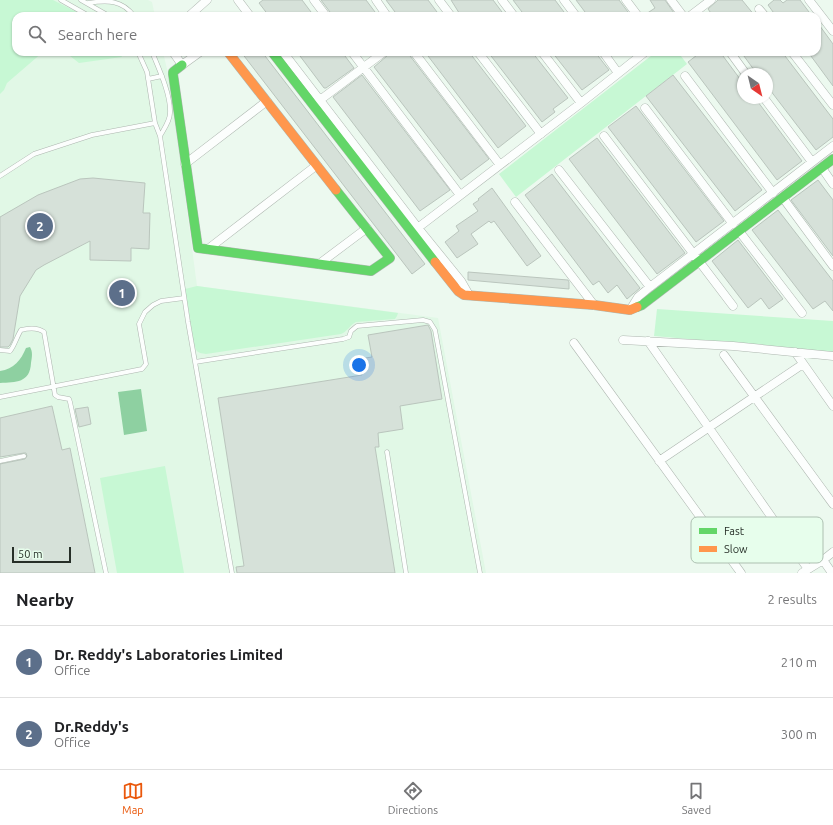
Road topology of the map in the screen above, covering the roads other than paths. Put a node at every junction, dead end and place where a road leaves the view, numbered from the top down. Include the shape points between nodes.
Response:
1 (61, 0) edge
2 (81, 0) edge
3 (207, 0) edge
4 (238, 0) edge
5 (314, 0) edge
6 (376, 0) edge
7 (439, 0) edge
8 (502, 0) edge
9 (564, 0) edge
10 (626, 0) edge
11 (671, 0) edge
12 (712, 0) edge
13 (809, 0) edge
14 (88, 3) junction
15 (759, 9) dead end
16 (82, 12) edge
17 (103, 12) edge
18 (130, 12) edge
19 (194, 12) edge
20 (247, 12) edge
21 (323, 12) edge
22 (385, 12) edge
23 (448, 12) edge
24 (511, 12) edge
25 (573, 12) edge
26 (635, 12) edge
27 (680, 12) edge
28 (702, 12) edge
29 (762, 12) edge
30 (818, 12) edge
31 (821, 16) edge
32 (833, 31) edge
33 (140, 56) edge
34 (154, 56) edge
35 (176, 56) edge
36 (194, 56) edge
37 (231, 56) edge
38 (275, 56) edge
39 (286, 56) edge
40 (355, 56) edge
41 (379, 56) edge
42 (417, 56) edge
43 (481, 56) edge
44 (545, 56) edge
45 (606, 56) edge
46 (640, 56) edge
47 (733, 56) edge
48 (795, 56) edge
49 (182, 65) junction
50 (364, 68) junction
51 (742, 68) edge
52 (618, 72) junction
53 (162, 76) junction
54 (684, 76) dead end
55 (148, 79) junction
56 (320, 100) junction
57 (267, 101) junction
58 (581, 103) junction
59 (768, 104) edge
60 (833, 105) edge
61 (312, 106) junction
62 (645, 108) dead end
63 (155, 123) junction
64 (540, 134) junction
65 (160, 136) junction
66 (604, 136) dead end
67 (833, 146) edge
68 (833, 159) edge
69 (812, 162) junction
70 (185, 164) junction
71 (317, 165) junction
72 (500, 165) junction
73 (822, 168) junction
74 (559, 170) dead end
75 (0, 176) edge
76 (833, 184) edge
77 (772, 192) junction
78 (460, 196) junction
79 (783, 198) junction
80 (515, 202) dead end
81 (736, 227) junction
82 (367, 228) junction
83 (415, 230) junction
84 (208, 249) junction
85 (694, 254) junction
86 (699, 262) junction
87 (319, 264) junction
88 (833, 266) edge
89 (650, 287) junction
90 (184, 298) junction
91 (594, 305) junction
92 (733, 306) dead end
93 (630, 310) junction
94 (802, 312) dead end
95 (623, 340) dead end
96 (648, 341) junction
97 (574, 343) dead end
98 (0, 350) edge
99 (795, 352) junction
100 (724, 355) dead end
101 (833, 356) edge
102 (195, 362) junction
103 (803, 364) junction
104 (54, 386) junction
105 (0, 397) edge
106 (754, 397) junction
107 (833, 406) edge
108 (709, 428) junction
109 (387, 452) dead end
110 (24, 456) dead end
111 (0, 461) edge
112 (660, 461) junction
113 (833, 504) edge
114 (700, 517) edge
115 (769, 517) edge
116 (833, 552) edge
117 (823, 560) joint
118 (734, 563) edge
119 (818, 563) edge
120 (805, 571) edge
121 (106, 573) edge
122 (232, 573) edge
123 (406, 573) edge
124 (480, 573) edge
125 (741, 573) edge
126 (832, 573) edge

1 - 16 lane
2 - 14 lane
3 - 19 street
4 - 20 street
5 - 21 street
6 - 22 street
7 - 23 street
8 - 24 street
9 - 25 street
10 - 26 street
11 - 27 street
12 - 28 street
13 - 30 street
14 - 17 lane
14 - 18 lane via 112,0 122,3
15 - 29 street
31 - 32 street
33 - 55 lane
34 - 53 lane
35 - 49 street
36 - 49 street
37 - 57 street
38 - 61 street
39 - 56 street
40 - 50 street
41 - 50 street
42 - 72 street
43 - 64 street
44 - 58 street
45 - 52 street
46 - 52 street
47 - 51 street
48 - 60 street
49 - 70 street via 172,74
50 - 56 street
50 - 78 street
52 - 58 street
53 - 55 lane
53 - 65 lane via 170,113
54 - 77 street
55 - 63 lane
56 - 61 street
56 - 83 street
57 - 70 street
57 - 71 street
58 - 64 street
59 - 69 street
61 - 83 street
62 - 81 street
63 - 65 lane
63 - 75 lane via 92,135 34,154
64 - 72 street
65 - 90 lane
66 - 85 street
67 - 69 street
68 - 73 street
69 - 77 street
70 - 84 street via 198,246 200,249
71 - 82 street
71 - 84 street
72 - 78 street
73 - 76 street
73 - 79 street
74 - 89 street
77 - 81 street
78 - 83 street
79 - 81 street
79 - 88 street
80 - 91 street
81 - 85 street
81 - 86 street
81 - 94 street
82 - 87 street
82 - 87 street via 390,258 371,271
83 - 91 street via 449,281 464,295
84 - 87 street
85 - 86 street
85 - 89 street
86 - 92 street
86 - 93 street via 642,305
89 - 93 street via 638,297
90 - 102 lane
90 - 104 lane via 161,301 145,312 139,324 146,364 142,369
91 - 93 street
95 - 96 street
96 - 99 street
96 - 108 street
97 - 112 street
98 - 104 lane via 10,352 21,330 27,328 44,332
99 - 101 street
99 - 103 street
100 - 106 street
102 - 122 lane
102 - 124 lane via 343,339 349,337 356,326 422,320 430,322 435,330
103 - 106 street
103 - 107 street
104 - 105 lane
104 - 121 lane via 58,397 69,399 70,402
106 - 108 street
106 - 113 street
108 - 112 street
108 - 115 street
109 - 123 lane
110 - 111 lane
112 - 114 street
116 - 117 street
117 - 126 street
118 - 125 street
119 - 120 street

